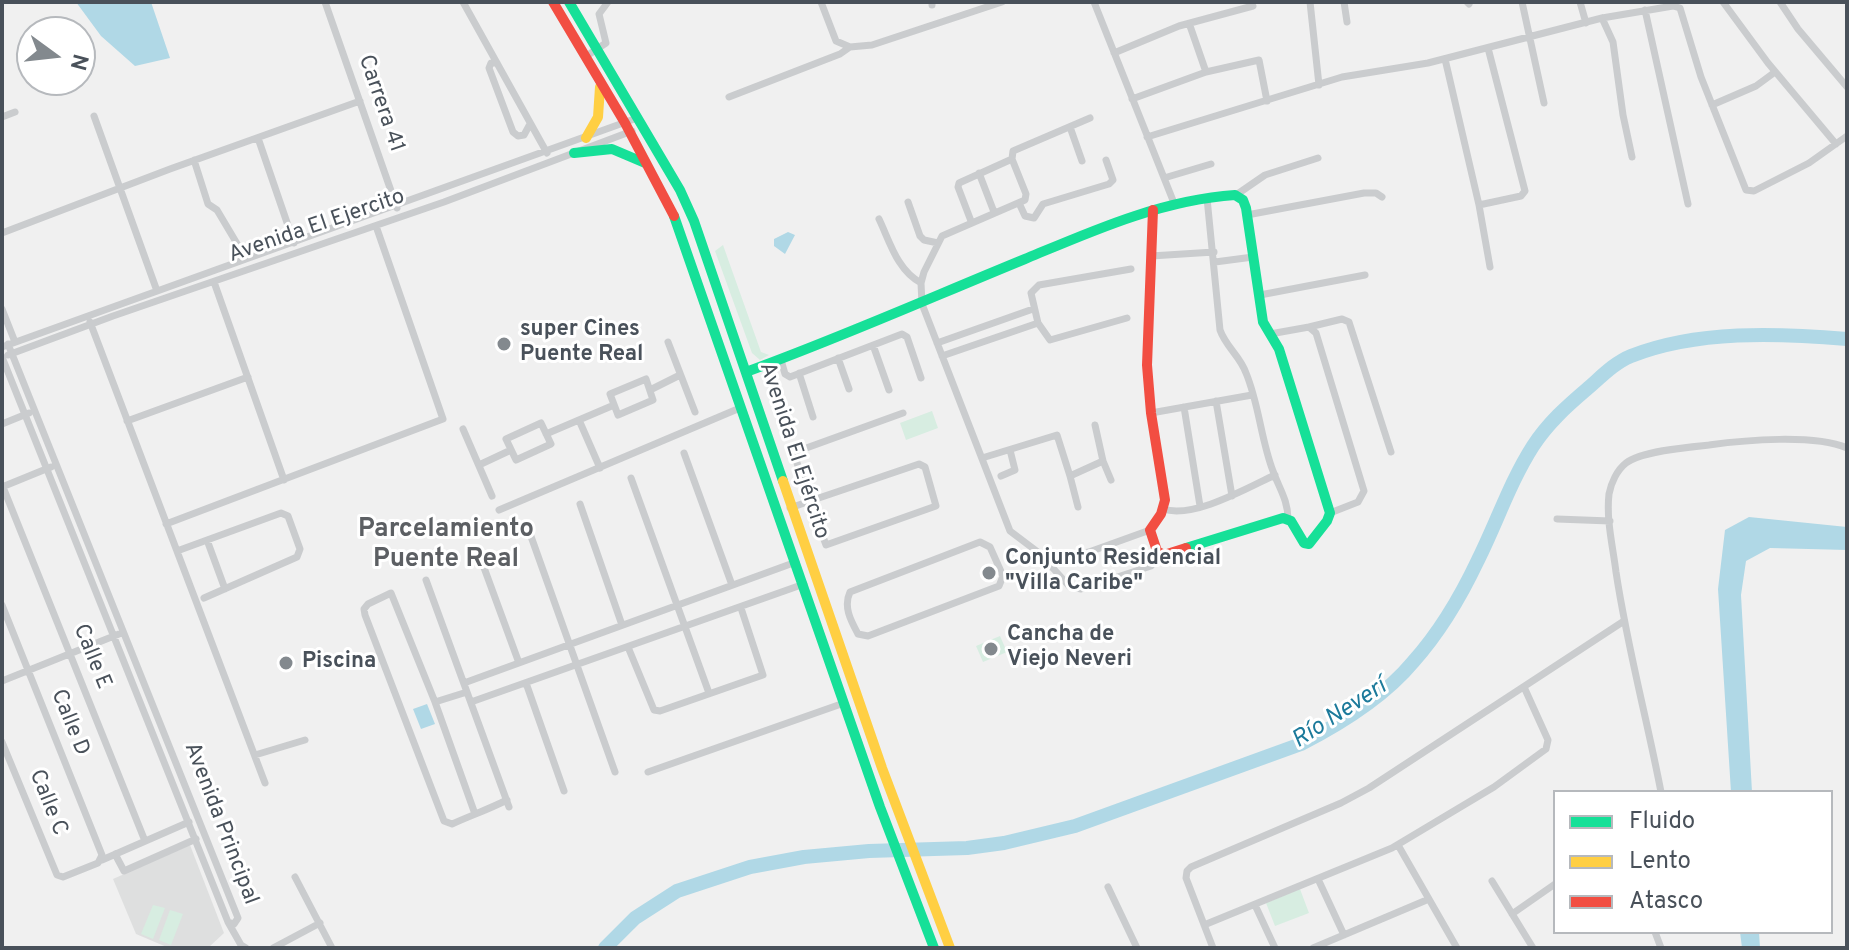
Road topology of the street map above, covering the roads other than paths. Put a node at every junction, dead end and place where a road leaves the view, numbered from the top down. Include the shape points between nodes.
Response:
1 (325, 2) edge
2 (463, 2) edge
3 (553, 2) edge
4 (569, 2) edge
5 (608, 2) edge
6 (821, 2) edge
7 (971, 2) edge
8 (1002, 2) edge
9 (1094, 2) edge
10 (1310, 2) edge
11 (1344, 2) edge
12 (1522, 2) edge
13 (1580, 2) edge
14 (1690, 2) edge
15 (1723, 2) edge
16 (1780, 2) edge
17 (1253, 6) dead end
18 (1680, 8) junction
19 (1645, 10) junction
20 (973, 11) junction
21 (1602, 18) junction
22 (1347, 22) dead end
23 (1189, 23) junction
24 (1586, 23) junction
25 (1529, 38) junction
26 (850, 47) junction
27 (1488, 48) junction
28 (597, 49) junction
29 (1114, 53) junction
30 (585, 57) junction
31 (1445, 59) junction
32 (497, 63) junction
33 (1206, 72) junction
34 (1775, 72) junction
35 (599, 81) junction
36 (1319, 85) junction
37 (1847, 87) edge
38 (729, 97) dead end
39 (1132, 99) junction
40 (360, 101) junction
41 (1267, 101) junction
42 (1544, 103) dead end
43 (1712, 105) junction
44 (15, 112) dead end
45 (94, 116) dead end
46 (2, 117) edge
47 (1090, 118) dead end
48 (530, 123) junction
49 (640, 123) junction
50 (1070, 127) junction
51 (627, 128) junction
52 (1847, 136) edge
53 (1147, 137) junction
54 (258, 138) junction
55 (586, 138) junction
56 (1836, 144) junction
57 (652, 145) junction
58 (639, 149) junction
59 (547, 153) junction
60 (574, 153) junction
61 (1632, 157) dead end
62 (1318, 158) dead end
63 (1012, 159) junction
64 (194, 160) junction
65 (1106, 160) dead end
66 (1082, 161) dead end
67 (646, 163) junction
68 (1211, 164) dead end
69 (979, 173) junction
70 (1164, 178) junction
71 (120, 189) junction
72 (1236, 195) junction
73 (1382, 197) dead end
74 (1207, 198) junction
75 (908, 202) dead end
76 (1019, 203) junction
77 (1174, 203) junction
78 (1688, 204) dead end
79 (1479, 205) junction
80 (396, 206) junction
81 (1153, 210) junction
82 (994, 212) junction
83 (1247, 215) junction
84 (400, 217) junction
85 (879, 219) dead end
86 (971, 221) junction
87 (376, 226) junction
88 (2, 233) edge
89 (294, 243) junction
90 (938, 243) junction
91 (239, 247) dead end
92 (1214, 252) junction
93 (1151, 256) junction
94 (1253, 257) junction
95 (1215, 262) junction
96 (1490, 267) dead end
97 (1131, 269) dead end
98 (1365, 275) dead end
99 (214, 282) junction
100 (921, 283) junction
101 (157, 291) junction
102 (1260, 295) junction
103 (922, 304) junction
104 (2, 309) edge
105 (1033, 309) junction
106 (1127, 318) dead end
107 (89, 320) junction
108 (1038, 323) junction
109 (1309, 327) junction
110 (1270, 334) junction
111 (668, 342) dead end
112 (937, 343) junction
113 (8, 345) edge
114 (873, 345) junction
115 (12, 354) junction
116 (942, 356) junction
117 (2, 357) edge
118 (838, 358) junction
119 (781, 360) junction
120 (746, 372) junction
121 (799, 373) junction
122 (680, 375) junction
123 (248, 377) junction
124 (921, 378) dead end
125 (849, 389) dead end
126 (650, 390) junction
127 (889, 390) dead end
128 (1252, 395) junction
129 (1216, 401) junction
130 (614, 405) junction
131 (1184, 407) junction
132 (740, 408) junction
133 (35, 411) junction
134 (695, 412) dead end
135 (903, 413) dead end
136 (1151, 413) junction
137 (25, 415) junction
138 (813, 417) dead end
139 (579, 420) junction
140 (127, 421) junction
141 (2, 424) edge
142 (1095, 425) dead end
143 (463, 429) dead end
144 (546, 434) junction
145 (1847, 448) edge
146 (511, 450) junction
147 (1010, 450) junction
148 (1391, 452) dead end
149 (684, 453) dead end
150 (982, 458) junction
151 (1103, 461) junction
152 (57, 465) junction
153 (479, 465) junction
154 (600, 468) junction
155 (47, 469) junction
156 (1275, 475) junction
157 (1001, 476) dead end
158 (1070, 476) junction
159 (631, 478) dead end
160 (284, 480) junction
161 (1111, 480) dead end
162 (2, 487) edge
163 (492, 496) dead end
164 (1232, 496) junction
165 (810, 501) junction
166 (580, 504) dead end
167 (1200, 506) junction
168 (1078, 507) dead end
169 (790, 508) junction
170 (1163, 509) junction
171 (499, 510) dead end
172 (1330, 513) junction
173 (1288, 519) junction
174 (1557, 519) dead end
175 (1610, 521) junction
176 (166, 524) junction
177 (528, 528) dead end
178 (1150, 530) junction
179 (207, 540) junction
180 (177, 551) junction
181 (479, 554) dead end
182 (1160, 555) junction
183 (796, 562) junction
184 (1051, 562) junction
185 (426, 580) dead end
186 (804, 584) junction
187 (732, 585) junction
188 (225, 589) junction
189 (204, 598) dead end
190 (2, 605) edge
191 (677, 605) junction
192 (741, 608) junction
193 (849, 618) junction
194 (1624, 621) junction
195 (622, 625) junction
196 (832, 626) junction
197 (686, 627) junction
198 (125, 632) junction
199 (115, 636) junction
200 (570, 644) junction
201 (628, 647) junction
202 (71, 654) junction
203 (519, 663) junction
204 (578, 665) junction
205 (28, 671) junction
206 (2, 681) edge
207 (464, 683) junction
208 (526, 683) junction
209 (1524, 687) junction
210 (467, 692) junction
211 (709, 693) junction
212 (435, 702) junction
213 (471, 702) junction
214 (844, 703) junction
215 (305, 740) dead end
216 (2, 742) edge
217 (255, 755) junction
218 (615, 772) dead end
219 (648, 772) dead end
220 (265, 783) dead end
221 (1661, 790) edge
222 (564, 791) dead end
223 (475, 814) junction
224 (189, 822) junction
225 (196, 839) junction
226 (145, 841) junction
227 (1398, 845) junction
228 (115, 854) junction
229 (102, 858) junction
230 (295, 877) dead end
231 (1318, 879) junction
232 (1492, 881) dead end
233 (1553, 885) edge
234 (1108, 887) dead end
235 (1429, 899) junction
236 (1255, 905) junction
237 (1512, 914) junction
238 (228, 922) junction
239 (320, 923) junction
240 (1204, 925) junction
241 (1344, 935) junction
242 (246, 948) edge
243 (273, 948) edge
244 (332, 948) edge
245 (934, 948) edge
246 (950, 948) edge
247 (1137, 948) edge
248 (1213, 948) edge
249 (1275, 948) edge
250 (1313, 948) edge
251 (1457, 948) edge
252 (1533, 948) edge

1 - 40 street, Carrera 41
2 - 32 street
3 - 30 street, Avenida El Ejército
4 - 28 street, Avenida El Ejército
5 - 28 street via 599,14 606,43
6 - 26 street via 836,41
7 - 20 street
8 - 20 street
9 - 29 street
10 - 36 street
11 - 22 street
12 - 25 street
13 - 24 street
14 - 18 street
15 - 34 street
16 - 37 street
17 - 23 street
18 - 19 street
18 - 43 street
19 - 21 street
19 - 78 street
20 - 26 street via 872,45
21 - 24 street
21 - 61 street via 1613,42
23 - 29 street
23 - 33 street
24 - 25 street
25 - 27 street
25 - 42 street
26 - 38 street
27 - 31 street
27 - 79 street via 1525,191
28 - 30 street
28 - 49 street, Avenida El Ejército
29 - 39 street
30 - 35 street, Avenida El Ejército
31 - 36 street
31 - 79 street
32 - 48 street
32 - 48 street via 489,68 513,132 526,134
33 - 39 street
33 - 41 street via 1259,60
34 - 43 street
34 - 56 street
35 - 51 street, Avenida El Ejército
35 - 55 street via 600,105
36 - 41 street
39 - 53 street
40 - 54 street
40 - 80 street, Carrera 41
41 - 53 street
43 - 56 street via 1748,191 1809,163
44 - 46 street
45 - 71 street
47 - 50 street
48 - 59 street
49 - 51 street, Avenida El Ejercito
49 - 57 street, Avenida El Ejército
50 - 63 street via 1016,149
50 - 66 street
51 - 55 street, Avenida El Ejercito
51 - 58 street, Avenida El Ejército
51 - 60 street, Avenida El Ejercito
52 - 56 street
53 - 70 street
54 - 64 street
54 - 89 street
55 - 59 street, Avenida El Ejercito
57 - 58 street via 643,141
57 - 120 street, Avenida El Ejército via 694,221
58 - 67 street, Avenida El Ejército
59 - 80 street, Avenida El Ejercito
60 - 67 street via 612,149
60 - 84 street, Avenida El Ejercito
62 - 72 street via 1265,175
63 - 69 street
63 - 76 street via 1026,194
64 - 71 street
64 - 91 street via 208,204
65 - 76 street via 1113,180 1109,184 1043,204 1034,218 1025,216
67 - 132 street, Avenida El Ejército via 676,220
68 - 70 street
69 - 82 street
69 - 86 street via 958,187
70 - 77 street
71 - 88 street
71 - 101 street
72 - 74 street
72 - 83 street
73 - 83 street via 1364,193
74 - 77 street
74 - 92 street
75 - 90 street via 920,236
76 - 82 street
77 - 81 street
79 - 96 street
80 - 84 street, Carrera 41
80 - 89 street, Avenida El Ejercito
81 - 93 street
81 - 103 street
82 - 86 street
83 - 94 street
84 - 87 street, Avenida El Ejercito
85 - 100 street via 902,268
86 - 90 street via 948,231
87 - 99 street, Avenida El Ejercito
87 - 160 street via 443,419
89 - 101 street, Avenida El Ejercito
90 - 100 street
92 - 93 street
92 - 95 street
93 - 136 street
94 - 95 street
94 - 102 street
95 - 128 street via 1220,330 1245,370
97 - 105 street via 1039,285 1031,293
98 - 102 street
99 - 107 street, Avenida El Ejercito
99 - 123 street
100 - 103 street
101 - 107 street, Avenida El Ejercito
102 - 110 street
103 - 112 street
103 - 119 street
104 - 113 street, Avenida Principal
105 - 108 street
105 - 112 street
106 - 108 street via 1050,340
107 - 113 street, Avenida El Ejercito
107 - 115 street, Avenida El Ejercito
107 - 140 street
108 - 116 street
109 - 110 street
109 - 148 street via 1349,322
109 - 172 street via 1316,333 1364,491 1358,502
110 - 172 street
111 - 122 street
112 - 116 street
113 - 115 street, Avenida Principal
114 - 118 street
114 - 124 street via 905,334
114 - 127 street
115 - 117 street, Avenida El Ejercito
115 - 133 street, Avenida Principal
116 - 150 street
117 - 137 street, Avenida Principal
118 - 121 street
118 - 125 street
119 - 120 street
119 - 121 street via 787,376
120 - 169 street, Avenida El Ejército
121 - 138 street
122 - 126 street
122 - 134 street
123 - 140 street
123 - 160 street
126 - 130 street via 653,400 618,415
126 - 130 street via 646,379 610,394
128 - 129 street
128 - 156 street
129 - 131 street
129 - 164 street
130 - 139 street
131 - 136 street
131 - 167 street
132 - 154 street
132 - 183 street, Avenida El Ejército
133 - 137 street
133 - 152 street, Avenida Principal
135 - 165 street via 795,454
136 - 170 street
137 - 141 street
137 - 155 street, Avenida Principal
139 - 144 street
139 - 154 street
140 - 176 street
142 - 151 street
143 - 153 street
144 - 146 street via 551,444 516,460
144 - 146 street via 541,423 506,439
145 - 175 street via 1803,441 1733,442 1628,461 1610,490
146 - 153 street
147 - 150 street
147 - 157 street via 1015,470
147 - 158 street via 1057,435
149 - 187 street
150 - 184 street via 1010,531
151 - 158 street
151 - 161 street
152 - 155 street
152 - 198 street, Avenida Principal
153 - 163 street
154 - 171 street
155 - 162 street
155 - 199 street, Avenida Principal
156 - 164 street
156 - 173 street
158 - 168 street
159 - 191 street
160 - 176 street
162 - 202 street, Calle E
164 - 167 street
165 - 165 street via 919,464 925,467 937,503 826,545
165 - 169 street
166 - 195 street
167 - 170 street via 1177,512
169 - 196 street, Avenida El Ejército
170 - 178 street
172 - 173 street via 1308,544
173 - 182 street
174 - 175 street
175 - 194 street
176 - 180 street
177 - 200 street
178 - 182 street
178 - 184 street
179 - 180 street
179 - 188 street
179 - 188 street via 281,513 288,516 300,549 297,557
180 - 217 street
181 - 203 street
182 - 184 street via 1151,566 1078,589 1069,586
183 - 186 street, Avenida El Ejército
183 - 187 street
185 - 207 street
186 - 192 street
186 - 214 street, Avenida El Ejército
187 - 191 street
188 - 189 street
190 - 205 street, Calle D
191 - 195 street
191 - 197 street
192 - 197 street
192 - 211 street via 763,675
193 - 193 street via 850,592 980,542 990,547 1003,576 999,586 868,636 858,634
193 - 196 street
194 - 209 street
194 - 221 street
195 - 200 street
196 - 246 street, Avenida El Ejército
197 - 201 street
197 - 211 street
198 - 199 street
198 - 238 street, Avenida Principal via 238,918 234,924
199 - 202 street
199 - 224 street, Avenida Principal
200 - 203 street
200 - 204 street
201 - 204 street
201 - 211 street via 654,710
202 - 205 street
202 - 226 street, Calle E
203 - 207 street
204 - 208 street
204 - 218 street
205 - 206 street
205 - 229 street, Calle D
207 - 210 street
208 - 213 street
208 - 222 street
209 - 227 street via 1545,729 1546,749
209 - 240 street via 1369,788 1191,867 1186,878
210 - 212 street
210 - 213 street
212 - 223 street
212 - 223 street via 391,593 368,604 365,615 444,821 452,824
213 - 223 street via 508,804
214 - 219 street
214 - 245 street, Avenida El Ejército
215 - 217 street
216 - 229 street, Calle C via 59,877
217 - 220 street
224 - 225 street, Avenida Principal
224 - 226 street
225 - 228 street via 124,871
225 - 238 street, Avenida Principal
226 - 228 street
227 - 231 street
227 - 235 street
228 - 229 street
230 - 239 street
231 - 236 street
231 - 241 street
232 - 237 street
233 - 237 street
234 - 247 street
235 - 241 street
235 - 251 street
236 - 240 street
236 - 249 street
237 - 252 street
238 - 242 street
239 - 243 street
239 - 244 street
240 - 248 street
241 - 250 street

